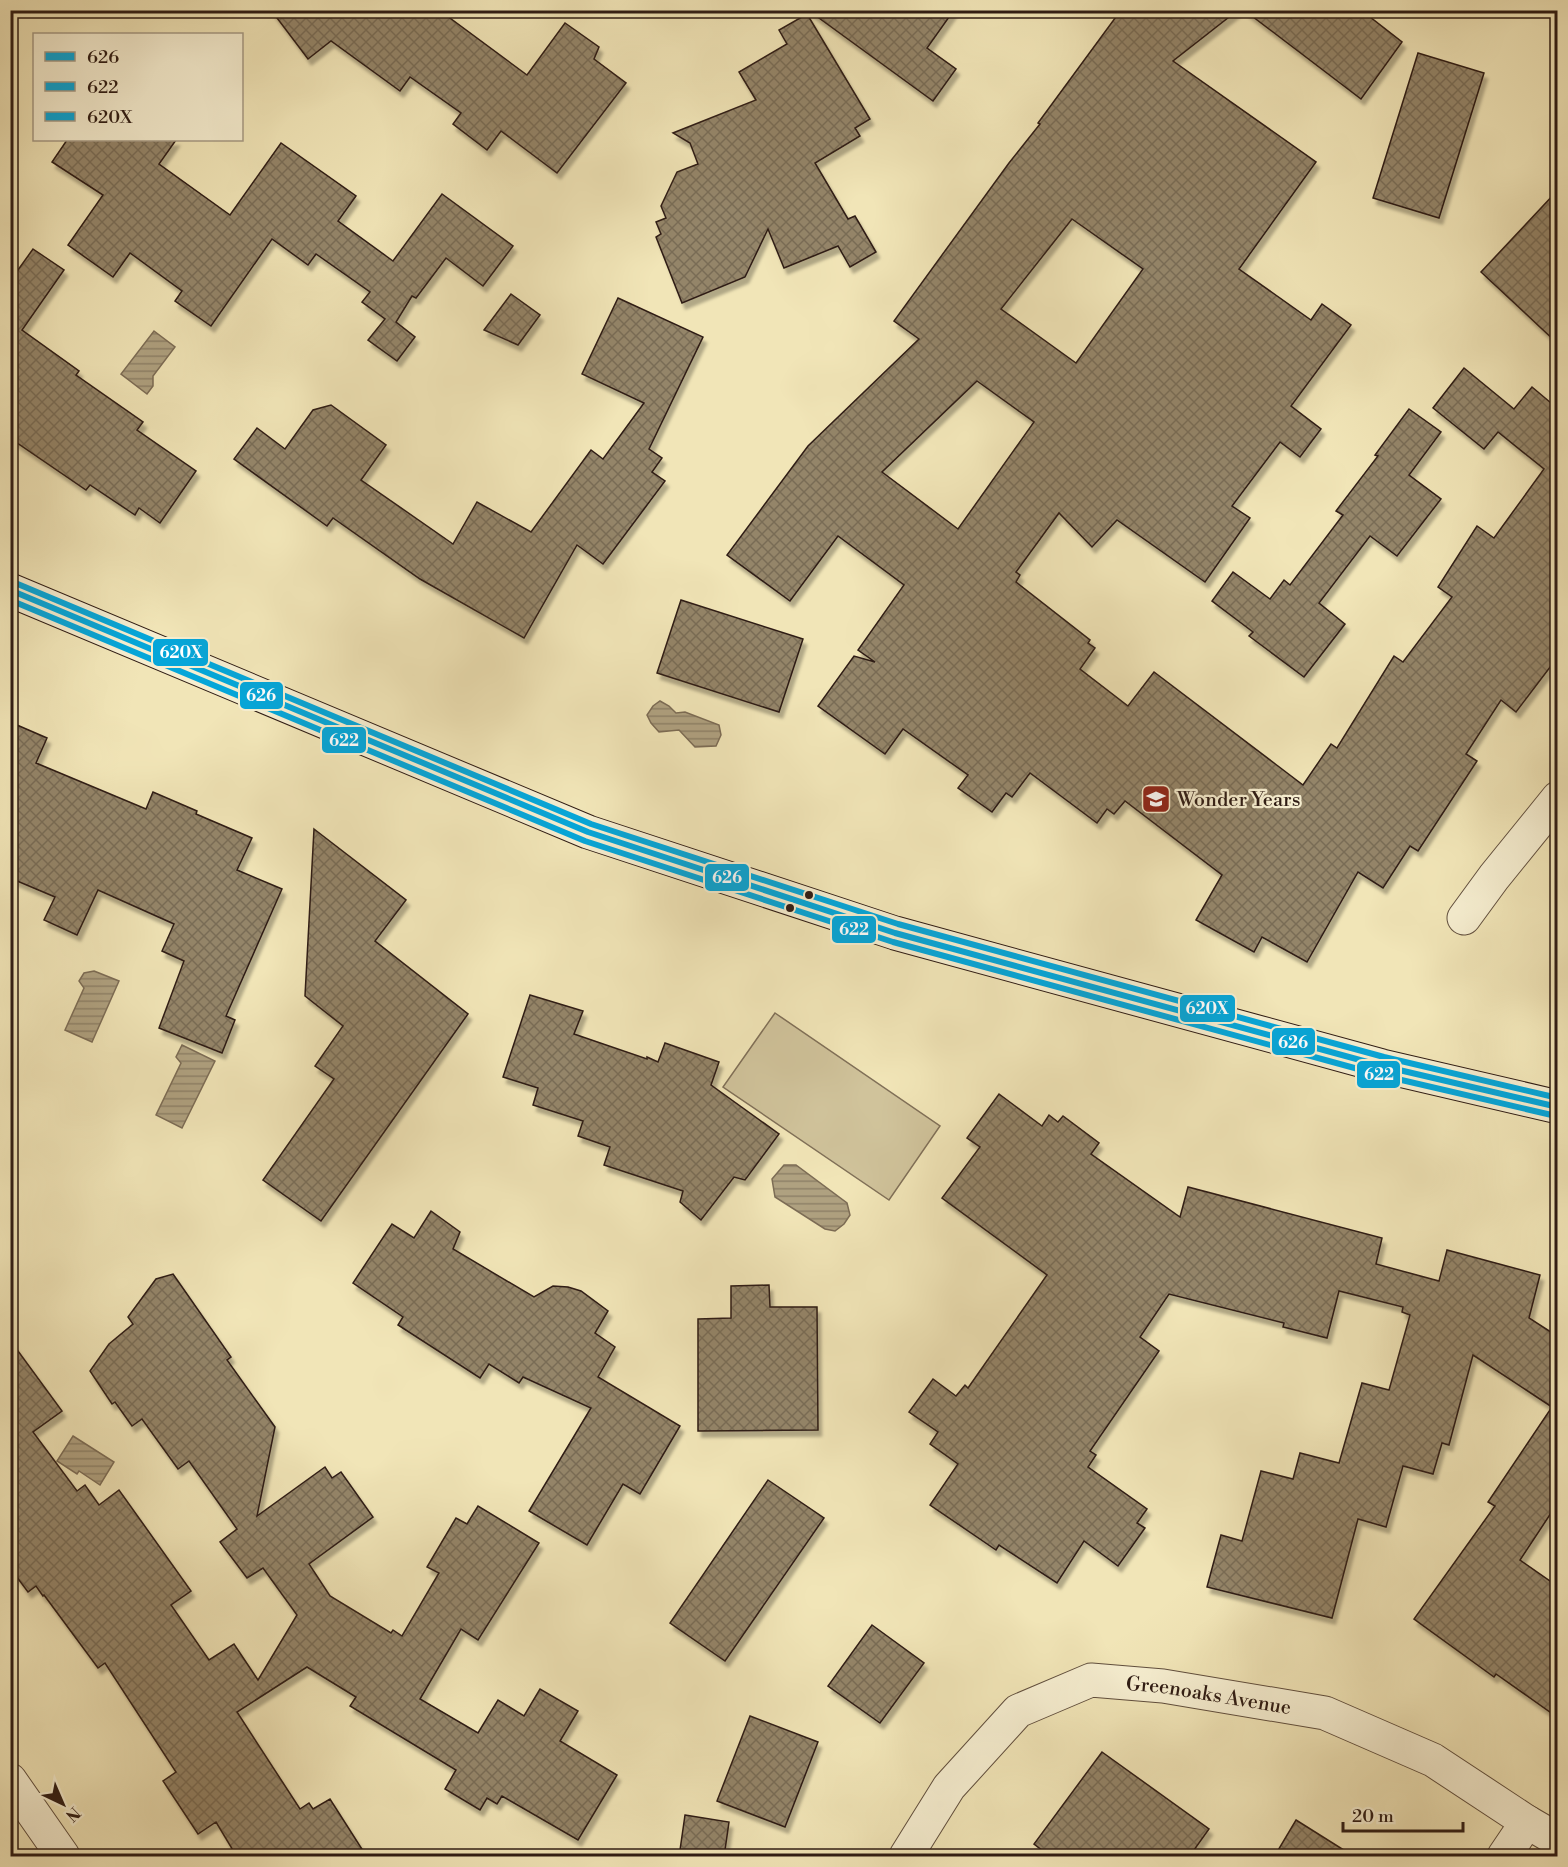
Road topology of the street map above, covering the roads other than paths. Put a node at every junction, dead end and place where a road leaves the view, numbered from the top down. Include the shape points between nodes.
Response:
1 (10, 590) edge
2 (1557, 798) edge
3 (1464, 918) dead end
4 (1557, 1107) edge
5 (10, 1780) edge
6 (1527, 1822) junction
7 (1557, 1840) edge
8 (63, 1857) edge
9 (906, 1857) edge
10 (1504, 1857) edge

1 - 4 main road via 588,832 895,933 1382,1066
2 - 3 main road
5 - 8 main road
6 - 7 main road, Greenoaks Avenue
6 - 9 main road, Greenoaks Avenue via 1433,1760 1325,1713 1163,1686 1091,1680 1018,1711 949,1787
6 - 10 main road

